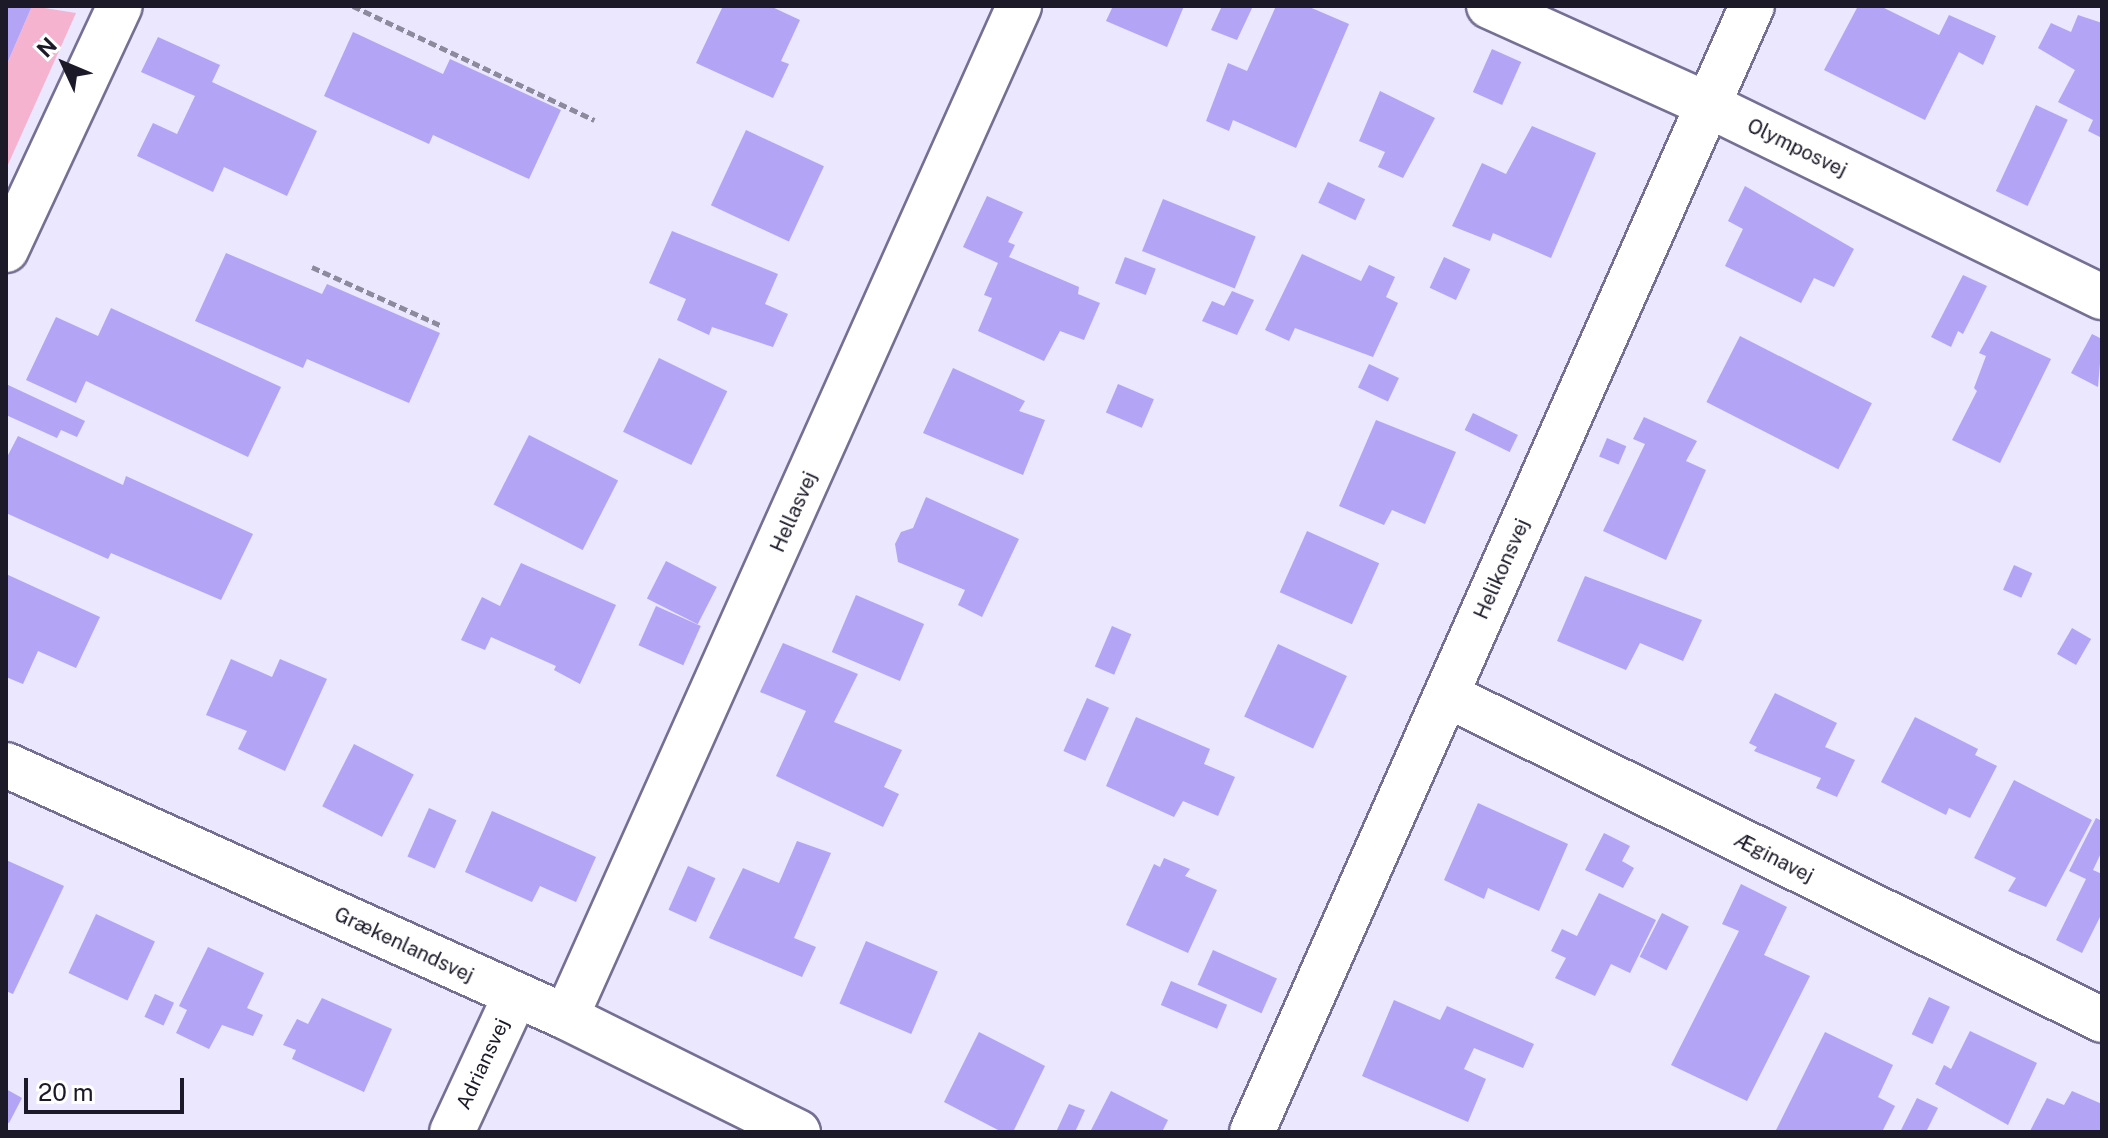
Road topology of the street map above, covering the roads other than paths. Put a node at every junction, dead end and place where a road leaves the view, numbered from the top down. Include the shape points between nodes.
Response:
1 (120, 6) edge
2 (1019, 6) edge
3 (1489, 6) edge
4 (1752, 6) edge
5 (1710, 106) junction
6 (6, 250) edge
7 (2102, 297) edge
8 (1447, 695) junction
9 (6, 765) edge
10 (515, 996) junction
11 (566, 1017) junction
12 (2102, 1020) edge
13 (452, 1132) edge
14 (798, 1132) edge
15 (1252, 1132) edge

1 - 6 street
2 - 11 street, Hellasvej
3 - 5 street, Olymposvej
4 - 5 street, Helikonsvej
5 - 7 street, Olymposvej
5 - 8 street, Helikonsvej
8 - 12 street, Æginavej
8 - 15 street, Helikonsvej
9 - 10 street, Grækenlandsvej
10 - 11 street, Grækenlandsvej
10 - 13 street, Adriansvej
11 - 14 street, Grækenlandsvej

